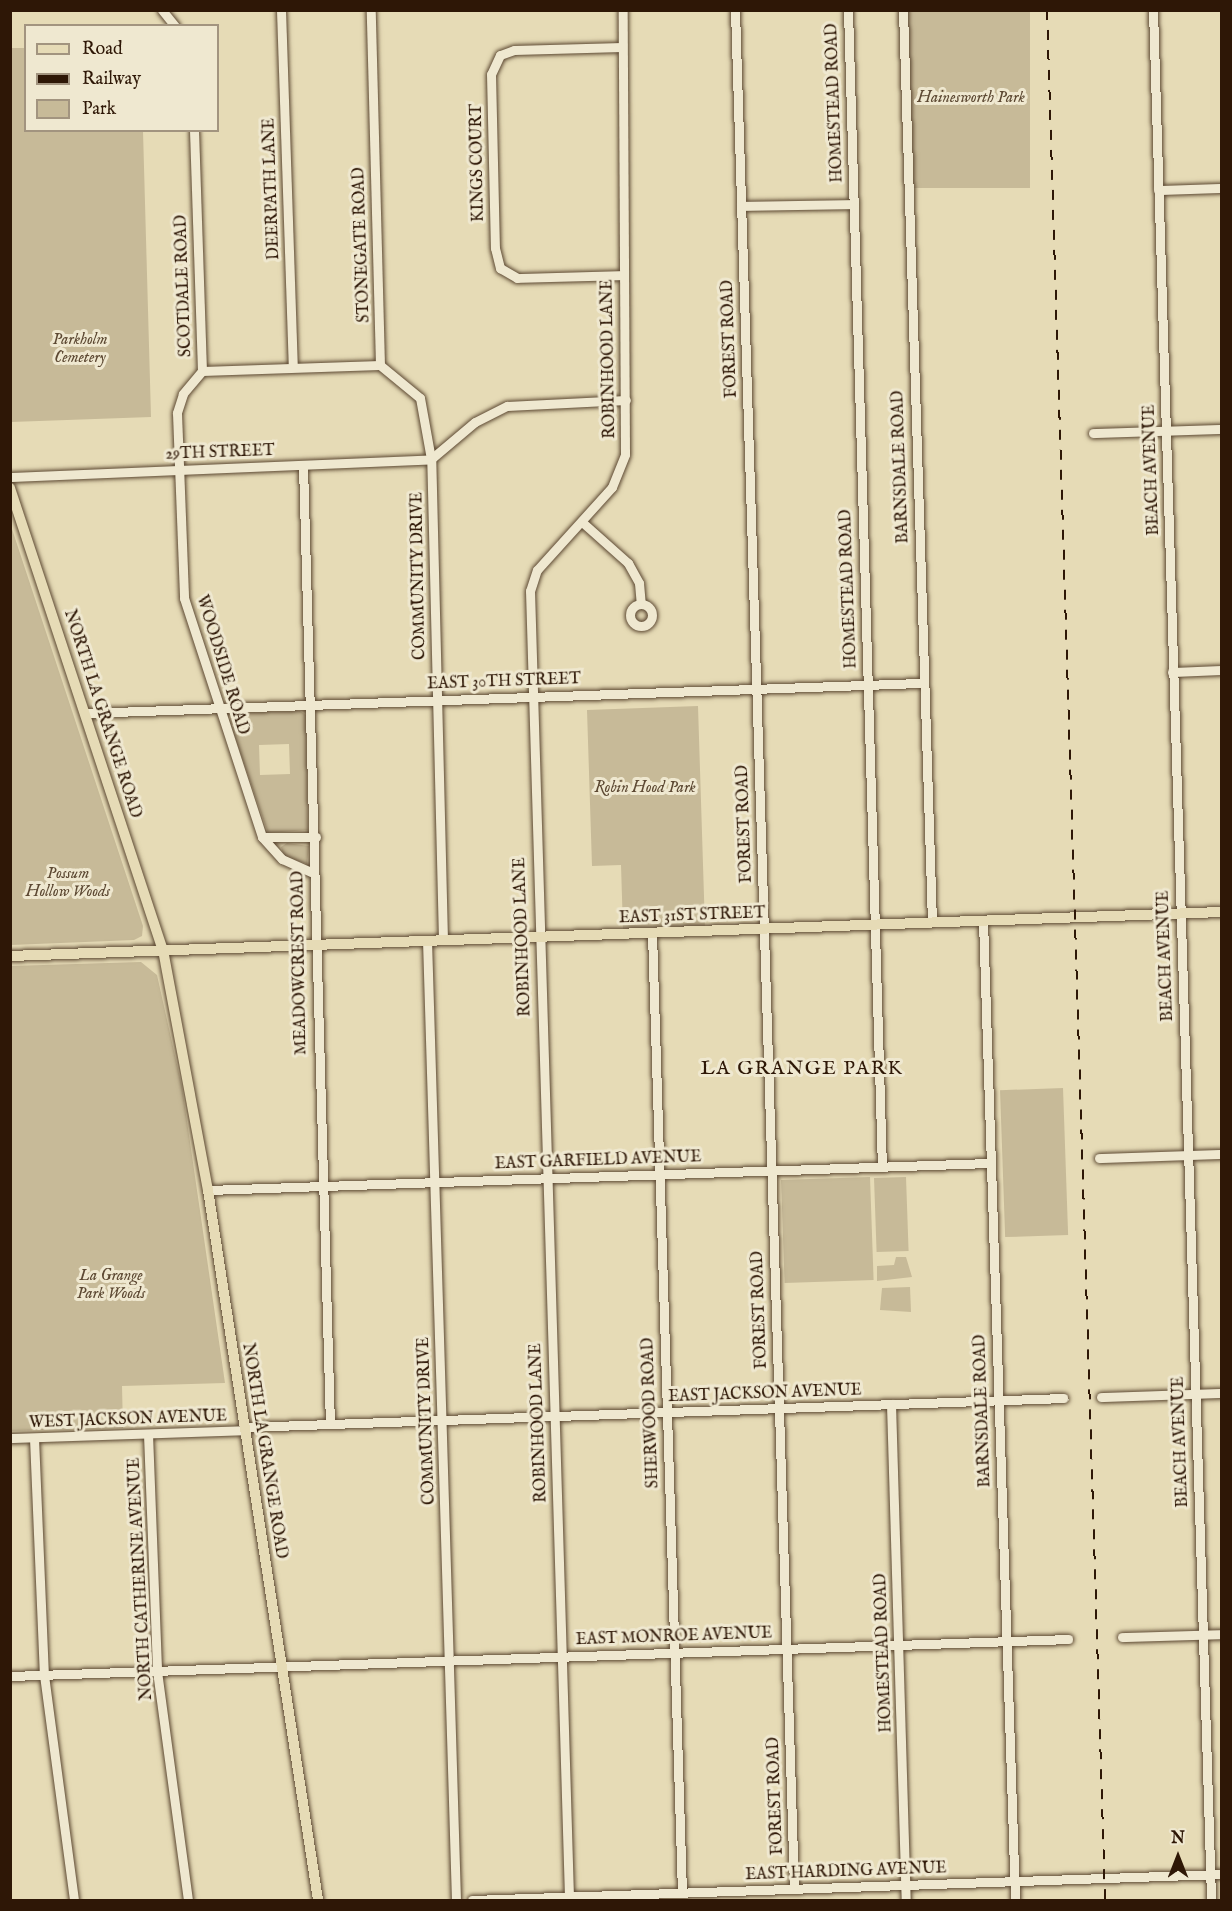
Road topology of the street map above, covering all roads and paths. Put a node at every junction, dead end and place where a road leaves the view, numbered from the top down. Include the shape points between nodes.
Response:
1 (162, 10) edge
2 (281, 10) edge
3 (371, 10) edge
4 (623, 10) edge
5 (735, 10) edge
6 (848, 10) edge
7 (903, 10) edge
8 (1153, 10) edge
9 (173, 24) edge
10 (622, 47) junction
11 (194, 132) edge
12 (1221, 188) edge
13 (1158, 190) junction
14 (854, 204) junction
15 (741, 207) junction
16 (622, 275) junction
17 (381, 365) junction
18 (293, 367) junction
19 (202, 371) junction
20 (626, 400) junction
21 (1221, 429) edge
22 (1166, 431) junction
23 (1093, 433) dead end
24 (431, 459) junction
25 (303, 465) junction
26 (179, 470) junction
27 (10, 477) edge
28 (10, 488) edge
29 (582, 522) junction
30 (641, 604) dead end
31 (1221, 670) edge
32 (1172, 672) junction
33 (922, 683) junction
34 (866, 685) junction
35 (755, 689) junction
36 (532, 696) junction
37 (436, 699) junction
38 (311, 704) junction
39 (218, 707) junction
40 (86, 713) junction
41 (262, 837) junction
42 (316, 837) junction
43 (311, 872) junction
44 (1221, 912) edge
45 (1180, 913) junction
46 (983, 920) junction
47 (932, 922) junction
48 (874, 924) junction
49 (763, 929) junction
50 (652, 933) junction
51 (538, 936) junction
52 (427, 940) junction
53 (444, 940) junction
54 (312, 944) junction
55 (163, 950) junction
56 (10, 956) edge
57 (1221, 1154) edge
58 (1187, 1155) junction
59 (1099, 1158) dead end
60 (989, 1163) junction
61 (882, 1167) junction
62 (771, 1171) junction
63 (659, 1174) junction
64 (546, 1178) junction
65 (434, 1182) junction
66 (323, 1186) junction
67 (208, 1190) junction
68 (1221, 1393) edge
69 (1195, 1394) junction
70 (1101, 1397) dead end
71 (1063, 1398) dead end
72 (998, 1401) junction
73 (891, 1404) junction
74 (778, 1408) junction
75 (666, 1412) junction
76 (554, 1416) junction
77 (442, 1420) junction
78 (330, 1424) junction
79 (246, 1429) junction
80 (148, 1434) junction
81 (10, 1438) edge
82 (34, 1438) junction
83 (1202, 1634) junction
84 (1221, 1634) edge
85 (1122, 1637) dead end
86 (1068, 1639) dead end
87 (1006, 1641) junction
88 (898, 1644) junction
89 (786, 1648) junction
90 (673, 1652) junction
91 (561, 1656) junction
92 (449, 1660) junction
93 (281, 1667) junction
94 (157, 1671) junction
95 (44, 1675) junction
96 (10, 1676) edge
97 (1210, 1874) junction
98 (1221, 1874) edge
99 (1015, 1881) junction
100 (906, 1884) junction
101 (783, 1889) junction
102 (794, 1889) junction
103 (682, 1893) junction
104 (569, 1897) junction
105 (659, 1897) edge
106 (536, 1899) edge
107 (74, 1900) edge
108 (188, 1900) edge
109 (318, 1900) edge
110 (456, 1900) edge
111 (472, 1900) edge
112 (783, 1900) edge
113 (906, 1900) edge
114 (1015, 1900) edge
115 (1211, 1900) edge

1 - 9 street
2 - 18 street, DEERPATH LANE
3 - 17 street, STONEGATE ROAD
4 - 10 street, ROBINHOOD LANE
5 - 15 street, FOREST ROAD
6 - 14 street, HOMESTEAD ROAD
7 - 33 street, BARNSDALE ROAD
8 - 13 street, BEACH AVENUE
10 - 16 street, ROBINHOOD LANE
10 - 16 street, KINGS COURT via 514,50 501,55 491,74 495,248 500,268 517,278
11 - 19 street, SCOTDALE ROAD
12 - 13 street
13 - 22 street, BEACH AVENUE
14 - 15 street
14 - 34 street, HOMESTEAD ROAD
15 - 35 street, FOREST ROAD
16 - 20 street, ROBINHOOD LANE
17 - 18 street, SCOTDALE ROAD
17 - 24 street via 420,398
18 - 19 street, SCOTDALE ROAD
19 - 26 street, WOODSIDE ROAD via 183,394 177,413
20 - 24 street via 507,406 475,422
20 - 29 street, ROBINHOOD LANE via 620,472
21 - 22 street
22 - 23 street
22 - 32 street, BEACH AVENUE
24 - 25 street, 29TH STREET
24 - 37 street, COMMUNITY DRIVE
25 - 26 street, 29TH STREET
25 - 38 street, MEADOWCREST ROAD
26 - 27 street, 29TH STREET
26 - 39 street, WOODSIDE ROAD via 184,598
28 - 40 main road, NORTH LA GRANGE ROAD
29 - 30 street via 628,563 639,583
29 - 36 street, ROBINHOOD LANE via 530,582
31 - 32 street
32 - 45 street, BEACH AVENUE
33 - 34 street, EAST 30TH STREET
33 - 47 street, BARNSDALE ROAD
34 - 35 street, EAST 30TH STREET
34 - 48 street, HOMESTEAD ROAD
35 - 36 street, EAST 30TH STREET
35 - 49 street, FOREST ROAD
36 - 37 street, EAST 30TH STREET
36 - 51 street, ROBINHOOD LANE
37 - 38 street, EAST 30TH STREET
37 - 53 street, COMMUNITY DRIVE
38 - 39 street, EAST 30TH STREET
38 - 42 street, MEADOWCREST ROAD
39 - 40 street, EAST 30TH STREET
39 - 41 street, WOODSIDE ROAD
40 - 55 main road, NORTH LA GRANGE ROAD
41 - 42 street
41 - 43 street, WOODSIDE ROAD via 282,859
42 - 43 street, MEADOWCREST ROAD
43 - 54 street, MEADOWCREST ROAD
44 - 45 main road, EAST 31ST STREET
45 - 46 main road, EAST 31ST STREET
45 - 58 street, BEACH AVENUE
46 - 47 main road, EAST 31ST STREET
46 - 60 street, BARNSDALE ROAD
47 - 48 main road, EAST 31ST STREET
48 - 49 main road, EAST 31ST STREET
48 - 61 street, HOMESTEAD ROAD
49 - 50 main road, EAST 31ST STREET
49 - 62 street, FOREST ROAD
50 - 51 main road, EAST 31ST STREET
50 - 63 street, SHERWOOD ROAD
51 - 53 main road, EAST 31ST STREET
51 - 64 street, ROBINHOOD LANE
52 - 53 main road, EAST 31ST STREET
52 - 54 main road, EAST 31ST STREET
52 - 65 street, COMMUNITY DRIVE
54 - 55 main road, EAST 31ST STREET
54 - 66 street, MEADOWCREST ROAD
55 - 56 main road, EAST 31ST STREET
55 - 67 main road, NORTH LA GRANGE ROAD
57 - 58 street
58 - 59 street
58 - 69 street, BEACH AVENUE
60 - 61 street, EAST GARFIELD AVENUE
60 - 72 street, BARNSDALE ROAD
61 - 62 street, EAST GARFIELD AVENUE
62 - 63 street, EAST GARFIELD AVENUE
62 - 74 street, FOREST ROAD
63 - 64 street, EAST GARFIELD AVENUE
63 - 75 street, SHERWOOD ROAD
64 - 65 street, EAST GARFIELD AVENUE
64 - 76 street, ROBINHOOD LANE
65 - 66 street, EAST GARFIELD AVENUE
65 - 77 street, COMMUNITY DRIVE
66 - 67 street, EAST GARFIELD AVENUE
66 - 78 street, MEADOWCREST ROAD
67 - 79 main road, NORTH LA GRANGE ROAD
68 - 69 street
69 - 70 street
69 - 83 street, BEACH AVENUE
71 - 72 street, EAST JACKSON AVENUE
72 - 73 street, EAST JACKSON AVENUE
72 - 87 street, BARNSDALE ROAD
73 - 74 street, EAST JACKSON AVENUE
73 - 88 street, HOMESTEAD ROAD
74 - 75 street, EAST JACKSON AVENUE
74 - 89 street, FOREST ROAD
75 - 76 street, EAST JACKSON AVENUE
75 - 90 street, SHERWOOD ROAD
76 - 77 street, EAST JACKSON AVENUE
76 - 91 street, ROBINHOOD LANE
77 - 78 street, EAST JACKSON AVENUE
77 - 92 street, COMMUNITY DRIVE
78 - 79 street, EAST JACKSON AVENUE
79 - 80 street, WEST JACKSON AVENUE
79 - 93 main road, NORTH LA GRANGE ROAD
80 - 82 street, WEST JACKSON AVENUE
80 - 94 street, NORTH CATHERINE AVENUE
81 - 82 street, WEST JACKSON AVENUE
82 - 95 street
83 - 84 street
83 - 85 street
83 - 97 street, BEACH AVENUE
86 - 87 street, EAST MONROE AVENUE
87 - 88 street, EAST MONROE AVENUE
87 - 99 street, BARNSDALE ROAD
88 - 89 street, EAST MONROE AVENUE
88 - 100 street, HOMESTEAD ROAD
89 - 90 street, EAST MONROE AVENUE
89 - 102 street, FOREST ROAD
90 - 91 street, EAST MONROE AVENUE
90 - 103 street, SHERWOOD ROAD
91 - 92 street, EAST MONROE AVENUE
91 - 104 street, ROBINHOOD LANE
92 - 93 street, EAST MONROE AVENUE
92 - 110 street, COMMUNITY DRIVE
93 - 94 street, EAST MONROE AVENUE
93 - 109 main road, NORTH LA GRANGE ROAD
94 - 95 street, EAST MONROE AVENUE
94 - 108 street, NORTH CATHERINE AVENUE
95 - 96 street, EAST MONROE AVENUE
95 - 107 street
97 - 98 street, EAST HARDING AVENUE
97 - 99 street, EAST HARDING AVENUE
97 - 115 street, BEACH AVENUE
99 - 100 street, EAST HARDING AVENUE
99 - 114 street, BARNSDALE ROAD
100 - 102 street, EAST HARDING AVENUE
100 - 113 street, HOMESTEAD ROAD
101 - 102 street, EAST HARDING AVENUE
101 - 103 street, EAST HARDING AVENUE
101 - 112 street
103 - 105 street, EAST HARDING AVENUE
104 - 105 street, EAST HARDING AVENUE
104 - 106 street, EAST HARDING AVENUE
106 - 111 street, EAST HARDING AVENUE

